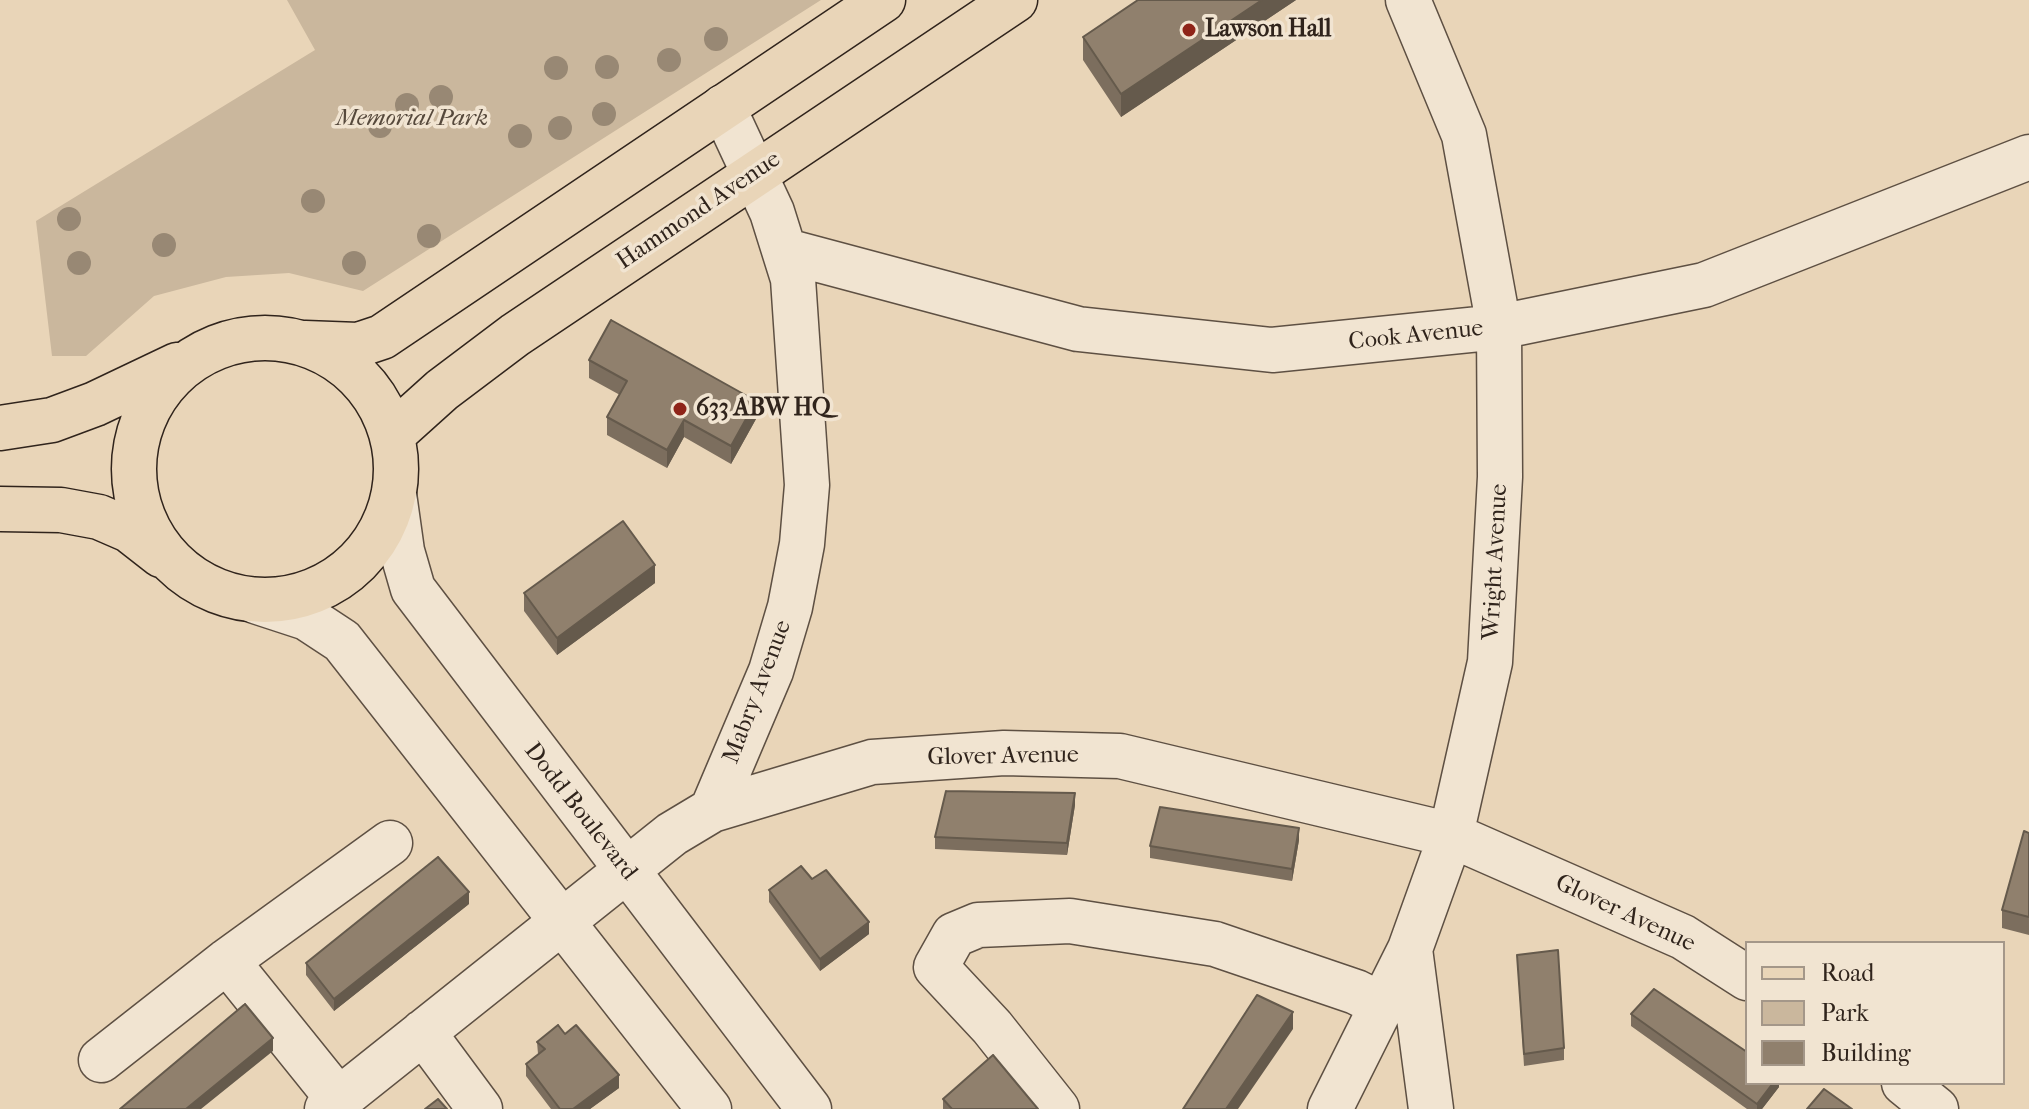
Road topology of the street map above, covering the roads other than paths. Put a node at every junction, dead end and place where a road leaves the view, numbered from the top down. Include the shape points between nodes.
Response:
1 (883, 0) edge
2 (1015, 0) edge
3 (1408, 0) edge
4 (723, 107) junction
5 (2029, 157) edge
6 (755, 174) junction
7 (786, 251) junction
8 (1499, 327) junction
9 (303, 342) junction
10 (197, 355) junction
11 (0, 428) edge
12 (392, 435) junction
13 (394, 494) junction
14 (0, 509) edge
15 (171, 563) junction
16 (255, 601) junction
17 (712, 810) junction
18 (1451, 835) junction
19 (390, 843) dead end
20 (626, 871) junction
21 (564, 921) junction
22 (1410, 949) junction
23 (227, 961) junction
24 (1745, 977) edge
25 (1382, 1005) junction
26 (423, 1032) junction
27 (101, 1060) dead end
28 (1906, 1085) edge
29 (333, 1104) edge
30 (480, 1109) edge
31 (709, 1109) edge
32 (809, 1109) edge
33 (1057, 1109) edge
34 (1330, 1109) edge
35 (1431, 1109) edge
36 (1936, 1109) edge

1 - 4 main road
2 - 6 main road, Hammond Avenue
3 - 8 street, Wright Avenue via 1464,135
4 - 6 street, Mabry Avenue
4 - 9 main road via 382,337 358,345
5 - 8 street, Cook Avenue via 1704,285
6 - 7 street, Mabry Avenue
6 - 12 main road, Hammond Avenue via 503,344
7 - 8 street, Cook Avenue via 1078,329 1174,342 1272,350
7 - 17 street, Mabry Avenue via 801,368 807,485 802,544 771,671
8 - 18 street, Wright Avenue via 1500,477 1490,662
9 - 10 main road via 267,336 231,341
9 - 12 main road via 343,362 374,394
10 - 11 main road via 52,420
10 - 15 main road via 167,380 145,414 134,452 135,492 148,530
12 - 13 main road via 397,464
13 - 16 main road via 381,530 329,585 293,598
13 - 20 street, Dodd Boulevard via 413,589
14 - 15 main road via 99,517 129,530
15 - 16 main road via 224,595
16 - 21 street via 307,618 342,641
17 - 18 street, Glover Avenue via 872,762 1004,753 1120,756
17 - 20 street, Glover Avenue
18 - 22 street, Wright Avenue
18 - 24 street, Glover Avenue via 1683,937
19 - 23 street
20 - 21 street, Glover Avenue
20 - 32 street, Dodd Boulevard
21 - 26 street, Glover Avenue
21 - 31 street
22 - 25 street, Wright Avenue
22 - 35 street
23 - 27 street
23 - 29 street
25 - 33 street via 1215,944 1070,921 978,925 954,935 936,967
25 - 34 street, Wright Avenue
26 - 29 street, Glover Avenue
26 - 30 street
28 - 36 street

